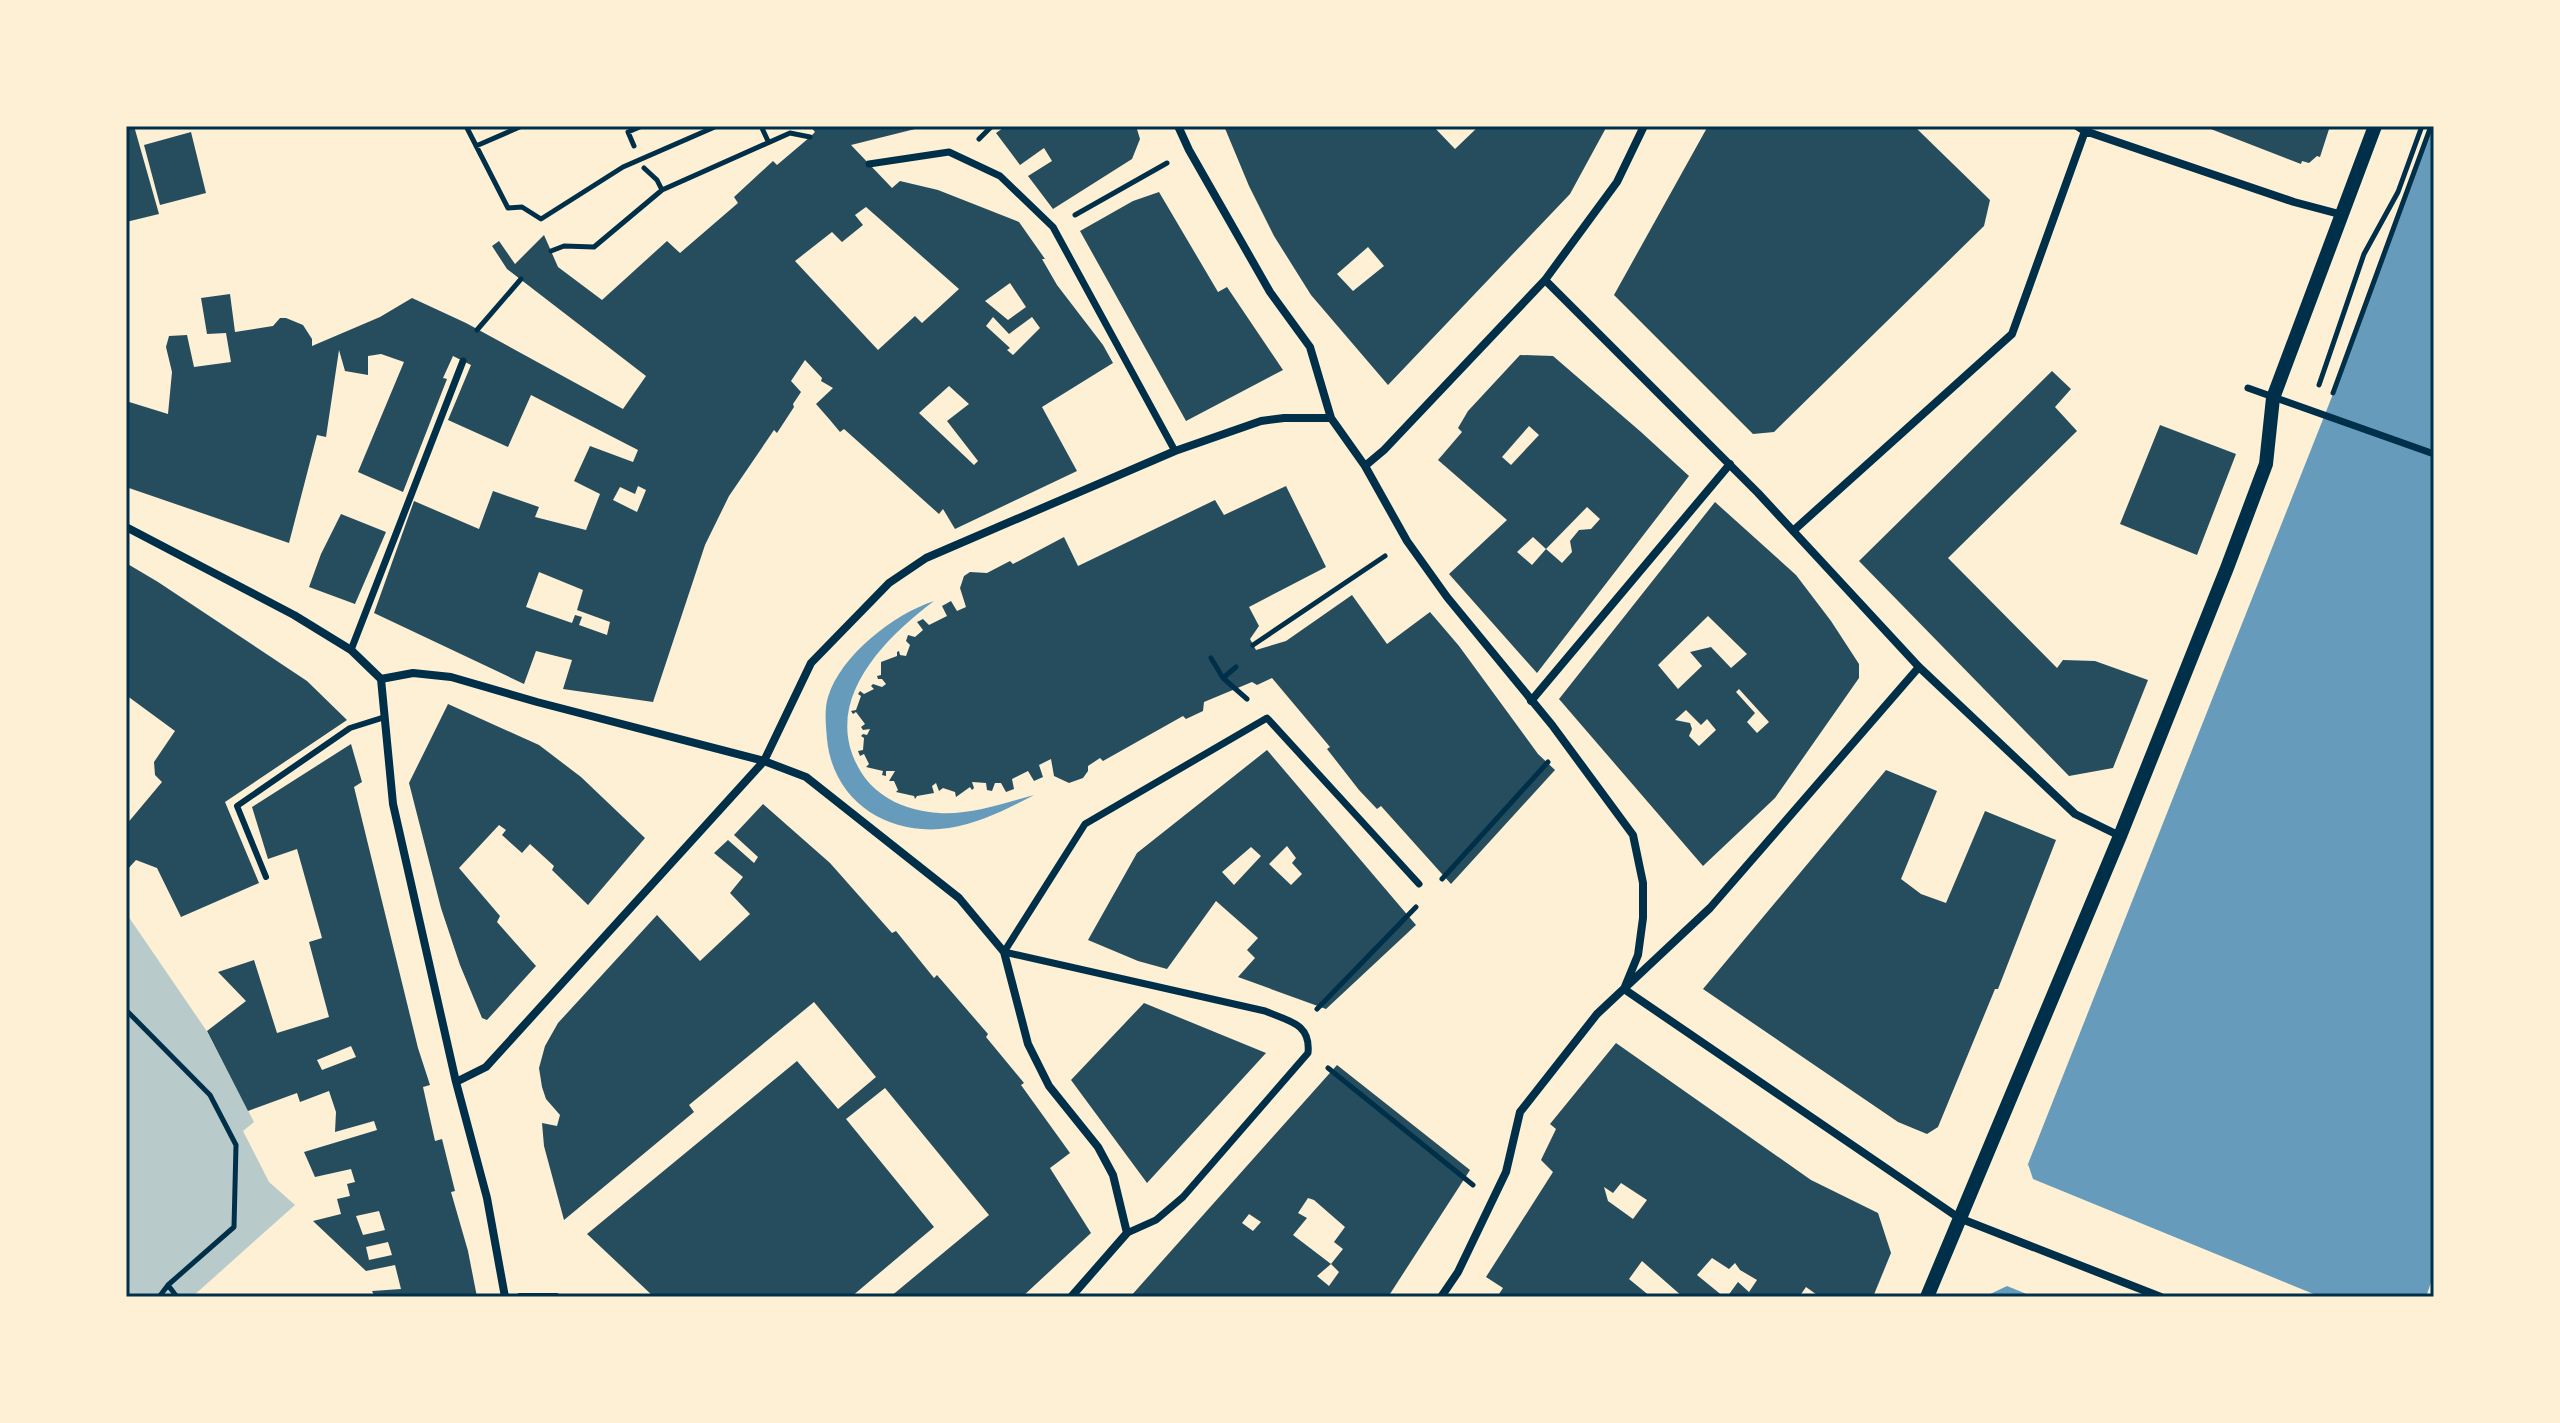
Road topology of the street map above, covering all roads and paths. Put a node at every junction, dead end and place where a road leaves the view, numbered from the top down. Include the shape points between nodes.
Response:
1 (466, 126) edge
2 (522, 126) edge
3 (642, 126) edge
4 (717, 126) edge
5 (761, 126) edge
6 (1178, 126) edge
7 (1644, 126) edge
8 (2375, 126) edge
9 (2422, 126) edge
10 (2431, 126) edge
11 (2081, 128) edge
12 (810, 137) dead end
13 (768, 141) junction
14 (476, 146) junction
15 (634, 146) dead end
16 (1189, 150) junction
17 (869, 164) dead end
18 (644, 168) dead end
19 (662, 190) junction
20 (2343, 215) junction
21 (1053, 227) junction
22 (551, 251) dead end
23 (521, 279) dead end
24 (1545, 280) junction
25 (477, 330) dead end
26 (463, 361) dead end
27 (2248, 388) dead end
28 (2273, 398) junction
29 (2347, 399) dead end
30 (2310, 411) junction
31 (1331, 418) junction
32 (1175, 451) junction
33 (2434, 454) edge
34 (1730, 464) junction
35 (1365, 466) junction
36 (126, 527) edge
37 (1793, 531) junction
38 (1370, 566) dead end
39 (1253, 645) dead end
40 (351, 650) junction
41 (1211, 658) dead end
42 (1236, 667) dead end
43 (1919, 667) junction
44 (381, 679) junction
45 (1531, 701) junction
46 (385, 717) junction
47 (764, 761) junction
48 (1547, 762) dead end
49 (2120, 836) junction
50 (266, 877) dead end
51 (1444, 877) dead end
52 (1419, 884) dead end
53 (1408, 916) dead end
54 (1004, 952) junction
55 (1624, 989) junction
56 (1318, 1007) dead end
57 (126, 1010) edge
58 (1332, 1071) dead end
59 (456, 1082) junction
60 (1465, 1179) dead end
61 (1959, 1218) junction
62 (1127, 1233) junction
63 (168, 1285) junction
64 (159, 1297) edge
65 (177, 1297) edge
66 (505, 1297) edge
67 (520, 1297) edge
68 (556, 1297) edge
69 (1071, 1297) edge
70 (1441, 1297) edge
71 (1927, 1297) edge
72 (2161, 1297) edge

1 - 14 path
2 - 14 path
3 - 15 path via 628,132
4 - 14 path via 623,167 541,219 522,207 508,208
5 - 13 path
6 - 16 street
7 - 24 street via 1617,182
8 - 20 street
9 - 30 path via 2398,192 2364,254
10 - 29 path via 2333,394
11 - 20 street
11 - 37 street via 2012,334
12 - 13 path via 790,133
13 - 19 path
16 - 21 path
16 - 31 street via 1270,292 1310,347
17 - 21 street via 949,152 1000,176
18 - 19 path
19 - 22 path via 594,247
20 - 28 street
21 - 32 street
23 - 25 path
24 - 34 street
24 - 35 street
26 - 40 street
27 - 28 street
28 - 30 street
28 - 49 street via 2266,464
30 - 33 street
31 - 32 street via 1261,421
31 - 35 street
32 - 47 street via 926,558 889,583 811,663
34 - 37 street
34 - 45 street
35 - 45 street via 1387,510 1447,597
36 - 40 street
37 - 43 street
38 - 39 path
40 - 44 street
41 - 42 path via 1223,678
43 - 49 street via 2075,814
43 - 55 street via 1710,908
44 - 46 street
44 - 47 street via 413,673 451,677
45 - 55 street via 1633,835 1640,858 1643,918 1638,955
46 - 50 lane via 350,728 237,806
46 - 59 street via 393,804
47 - 54 street via 806,777 959,898
47 - 59 street via 486,1067
48 - 51 path
49 - 61 street
52 - 54 street via 1267,718 1085,824
53 - 56 path
54 - 62 street via 1028,1044 1049,1086 1098,1147 1113,1175
54 - 62 street via 1265,1011 1305,1031 1308,1053 1183,1197 1156,1220
55 - 61 street
55 - 70 street via 1597,1014 1520,1112 1506,1172
57 - 63 path via 210,1095 236,1145 234,1227
58 - 60 path
59 - 66 street via 487,1198
61 - 71 street
61 - 72 street
62 - 69 street
63 - 64 path
63 - 65 path
67 - 68 street

